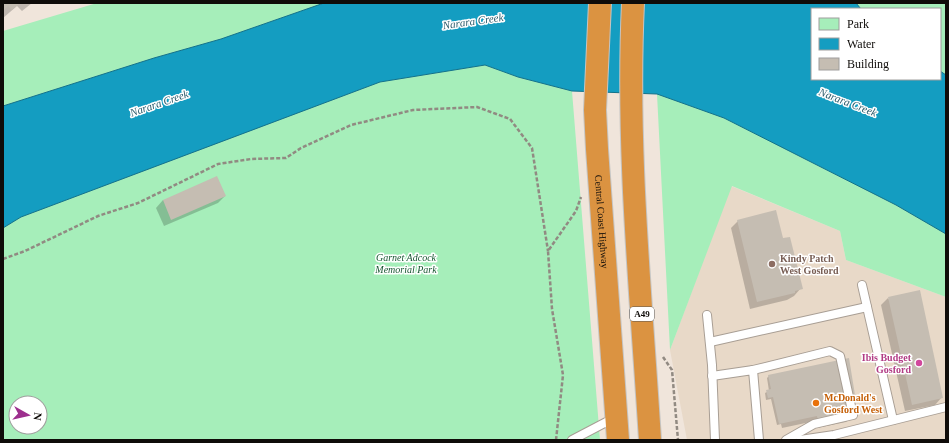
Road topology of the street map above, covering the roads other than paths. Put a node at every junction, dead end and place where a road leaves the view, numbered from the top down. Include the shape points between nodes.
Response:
1 (600, 3) edge
2 (633, 3) edge
3 (862, 285) dead end
4 (867, 307) junction
5 (707, 315) dead end
6 (710, 342) junction
7 (753, 370) junction
8 (712, 376) junction
9 (946, 407) edge
10 (616, 417) junction
11 (893, 420) junction
12 (572, 440) edge
13 (618, 440) edge
14 (650, 440) edge
15 (715, 440) edge
16 (759, 440) edge
17 (786, 440) edge
18 (800, 440) edge

1 - 10 highway, Central Coast Highway via 595,110
2 - 14 highway, A49 via 630,108 633,188
3 - 4 lane
4 - 6 lane
4 - 11 lane
5 - 6 lane
6 - 8 lane
7 - 8 lane
7 - 16 lane
7 - 17 lane via 830,351 840,356 853,415 814,424
8 - 15 lane
9 - 11 lane
10 - 12 lane
10 - 13 highway, Central Coast Highway
11 - 18 lane via 834,435

